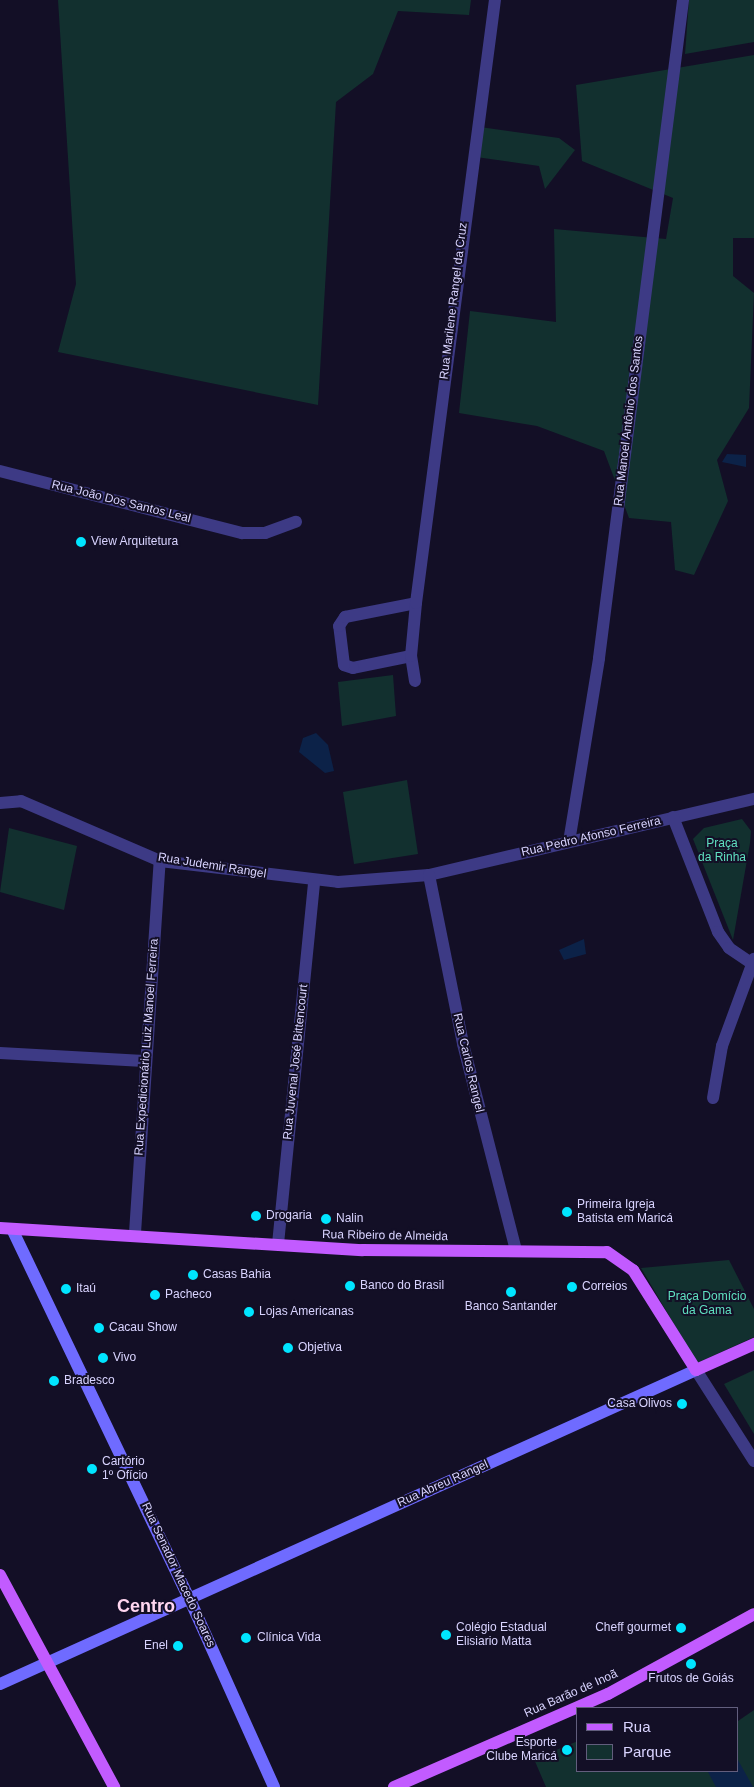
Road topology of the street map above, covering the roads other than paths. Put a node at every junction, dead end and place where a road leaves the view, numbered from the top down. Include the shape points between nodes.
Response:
1 (495, 0) edge
2 (683, 0) edge
3 (0, 470) edge
4 (296, 522) dead end
5 (416, 603) junction
6 (411, 656) junction
7 (416, 681) dead end
8 (754, 799) edge
9 (3, 802) edge
10 (673, 817) junction
11 (569, 842) junction
12 (160, 860) junction
13 (429, 875) junction
14 (314, 881) junction
15 (754, 959) edge
16 (754, 964) edge
17 (0, 1053) edge
18 (144, 1061) junction
19 (713, 1098) dead end
20 (6, 1229) edge
21 (135, 1233) junction
22 (278, 1244) junction
23 (516, 1250) junction
24 (754, 1344) edge
25 (696, 1370) junction
26 (754, 1461) edge
27 (0, 1575) edge
28 (190, 1600) junction
29 (754, 1614) edge
30 (49, 1662) junction
31 (0, 1684) edge
32 (578, 1707) edge
33 (576, 1708) edge
34 (114, 1787) edge
35 (274, 1787) edge
36 (394, 1787) edge

1 - 5 street, Rua Marilene Rangel da Cruz
2 - 11 street, Rua Manoel Antônio dos Santos via 599,658
3 - 4 street, Rua João Dos Santos Leal via 242,533 265,533
5 - 6 street, Rua Marilene Rangel da Cruz
5 - 6 street via 345,617 339,626 344,665 353,668
6 - 7 street, Rua Marilene Rangel da Cruz
8 - 10 street, Rua Pedro Afonso Ferreira
9 - 12 street, Rua Judemir Rangel via 21,802
10 - 11 street, Rua Pedro Afonso Ferreira
10 - 16 street via 718,932 729,948
11 - 13 street, Rua Pedro Afonso Ferreira
12 - 14 street, Rua Judemir Rangel
12 - 18 street, Rua Expedicionário Luiz Manoel Ferreira
13 - 14 street, Rua Judemir Rangel
13 - 23 street, Rua Carlos Rangel via 464,1044
14 - 22 street, Rua Juvenal José Bittencourt
15 - 16 street
16 - 19 street via 722,1046
17 - 18 street
18 - 21 street, Rua Expedicionário Luiz Manoel Ferreira
20 - 21 main road, Rua Ribeiro de Almeida
20 - 28 main road, Rua Senador Macedo Soares
21 - 22 main road, Rua Ribeiro de Almeida
22 - 23 main road, Rua Ribeiro de Almeida via 362,1250
23 - 25 main road, Rua Ribeiro de Almeida via 597,1252 622,1259
24 - 25 main road
25 - 26 street
25 - 28 main road, Rua Abreu Rangel
27 - 30 main road
28 - 30 main road, Rua Abreu Rangel
28 - 35 main road, Rua Senador Macedo Soares
29 - 32 main road, Rua Barão de Inoã
30 - 31 main road, Rua Abreu Rangel
30 - 34 main road
33 - 36 main road, Rua Barão de Inoã

